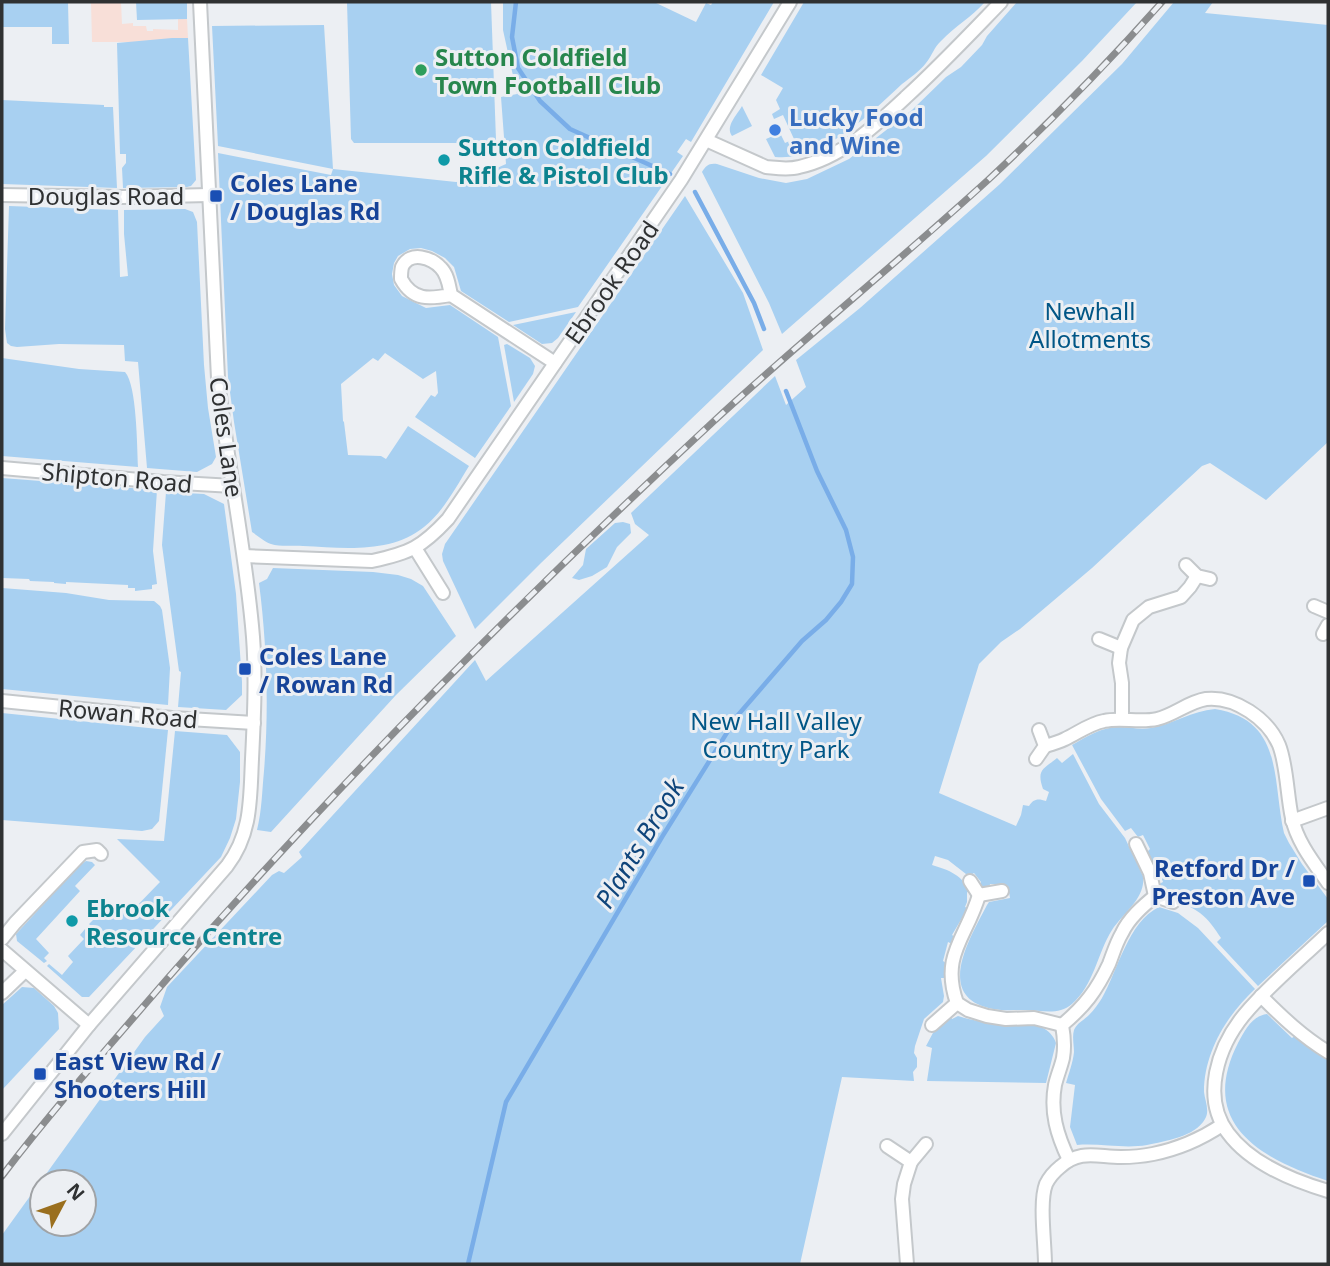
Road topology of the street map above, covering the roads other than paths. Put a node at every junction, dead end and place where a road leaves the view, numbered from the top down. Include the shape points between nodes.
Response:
1 (200, 2) edge
2 (790, 2) edge
3 (1001, 2) edge
4 (706, 140) junction
5 (2, 195) edge
6 (209, 195) junction
7 (451, 295) dead end
8 (555, 363) junction
9 (2, 468) edge
10 (233, 486) junction
11 (415, 548) junction
12 (244, 556) junction
13 (1186, 565) dead end
14 (443, 593) dead end
15 (1314, 606) dead end
16 (1328, 612) edge
17 (1099, 639) dead end
18 (1121, 648) junction
19 (2, 701) edge
20 (1122, 719) junction
21 (254, 723) junction
22 (1038, 730) dead end
23 (1045, 746) junction
24 (1036, 760) dead end
25 (1328, 808) edge
26 (1292, 821) junction
27 (1136, 844) dead end
28 (101, 854) dead end
29 (970, 881) dead end
30 (1328, 883) edge
31 (1002, 891) dead end
32 (979, 895) junction
33 (1155, 896) junction
34 (1173, 902) dead end
35 (1328, 933) edge
36 (2, 939) edge
37 (2, 950) edge
38 (25, 971) junction
39 (2, 993) edge
40 (1262, 996) junction
41 (957, 1003) junction
42 (89, 1025) junction
43 (932, 1025) dead end
44 (1062, 1025) junction
45 (1328, 1052) edge
46 (1222, 1125) junction
47 (2, 1134) edge
48 (926, 1144) dead end
49 (887, 1146) dead end
50 (1069, 1160) junction
51 (911, 1162) junction
52 (1328, 1191) edge
53 (907, 1264) edge
54 (1045, 1264) edge

1 - 6 street, Coles Lane
2 - 4 street, Ebrook Road
3 - 4 street via 879,122 832,155 800,167 766,167
4 - 8 street, Ebrook Road
5 - 6 street, Douglas Road
6 - 10 street, Coles Lane via 218,378
7 - 8 street
8 - 11 street, Ebrook Road via 448,519
9 - 10 street, Shipton Road
10 - 12 street, Coles Lane
11 - 12 street, Ebrook Road via 372,561
11 - 14 street
12 - 21 street, Coles Lane via 253,638
13 - 18 street via 1203,577 1181,597 1142,611
15 - 16 street
17 - 18 street
18 - 20 street
19 - 21 street, Rowan Road
20 - 23 street via 1102,721
20 - 26 street via 1155,719 1207,699 1239,705 1272,732 1280,747
21 - 42 street, Coles Lane via 249,819 234,858
22 - 23 street
23 - 24 street
25 - 26 street
26 - 30 street
27 - 33 street
28 - 36 street via 97,850 83,852
29 - 32 street
31 - 32 street
32 - 41 street via 951,966
33 - 34 street
33 - 44 street via 1121,933 1091,996
35 - 40 street
37 - 38 street
38 - 39 street
38 - 42 street
40 - 45 street
40 - 46 street via 1230,1034 1217,1068 1215,1098
41 - 43 street
41 - 44 street via 988,1016 1034,1018
42 - 47 street, Coles Lane
44 - 50 street via 1064,1057 1053,1108
46 - 50 street via 1195,1141 1154,1154 1090,1154
46 - 52 street via 1264,1163
48 - 51 street
49 - 51 street
50 - 54 street via 1047,1182 1043,1198
51 - 53 street via 902,1199

